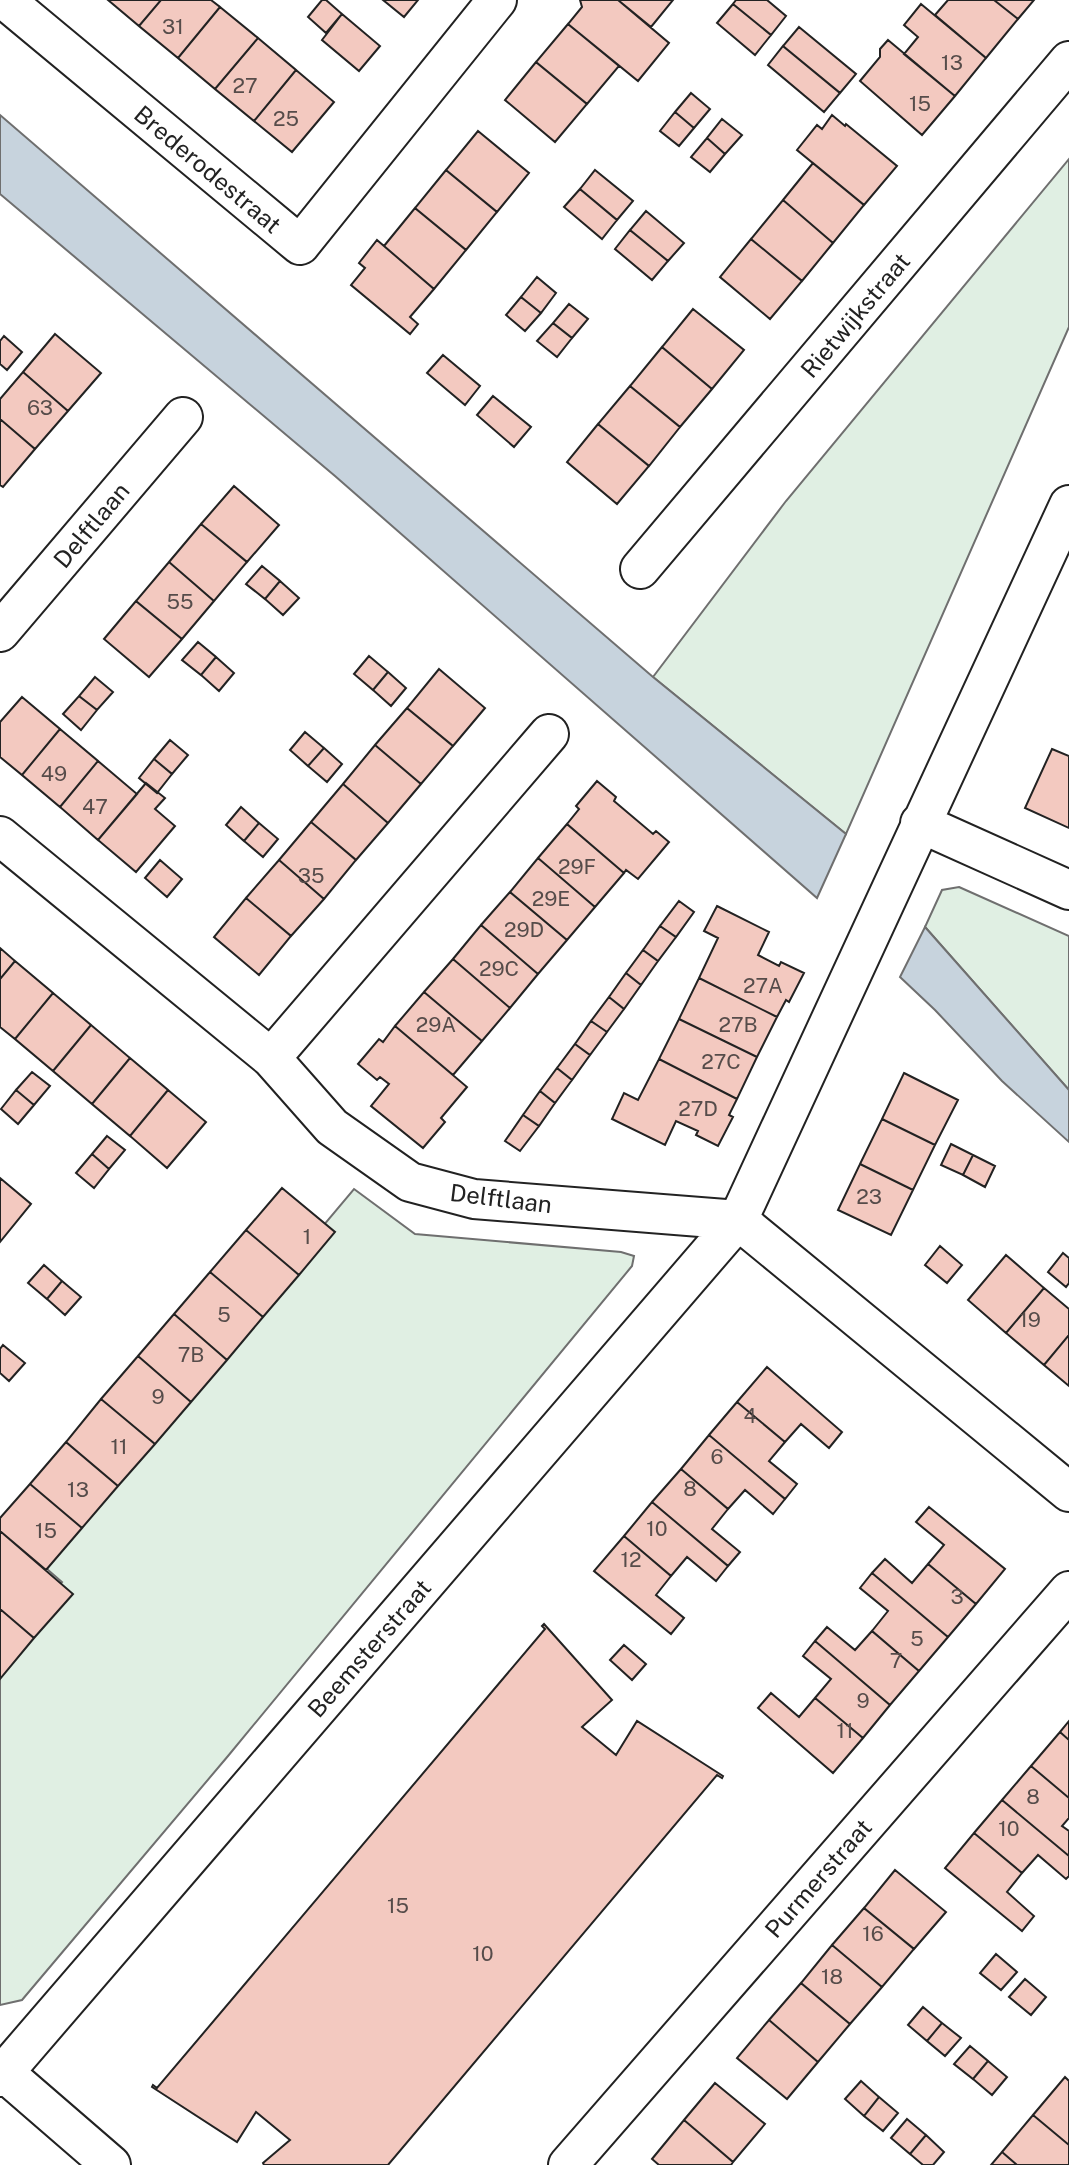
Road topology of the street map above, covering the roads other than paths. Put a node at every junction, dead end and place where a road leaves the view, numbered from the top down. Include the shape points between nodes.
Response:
1 (5, 0) edge
2 (497, 0) edge
3 (1069, 61) edge
4 (183, 417) dead end
5 (1069, 505) edge
6 (640, 569) dead end
7 (0, 632) edge
8 (549, 734) dead end
9 (920, 823) junction
10 (0, 836) edge
11 (1069, 890) edge
12 (271, 1058) junction
13 (738, 1220) junction
14 (1069, 1492) edge
15 (1069, 1591) edge
16 (1, 2072) edge
17 (111, 2165) edge
18 (568, 2165) edge

1 - 2 street, Brederodestraat via 300,244
3 - 6 street, Rietwijkstraat
4 - 7 street, Delftlaan
5 - 9 street
8 - 12 street
9 - 11 street
9 - 13 street
10 - 12 street, Delftlaan
12 - 13 street, Delftlaan via 332,1127 410,1182 474,1199
13 - 14 street
13 - 16 street, Beemsterstraat
15 - 18 street, Purmerstraat
16 - 17 street

